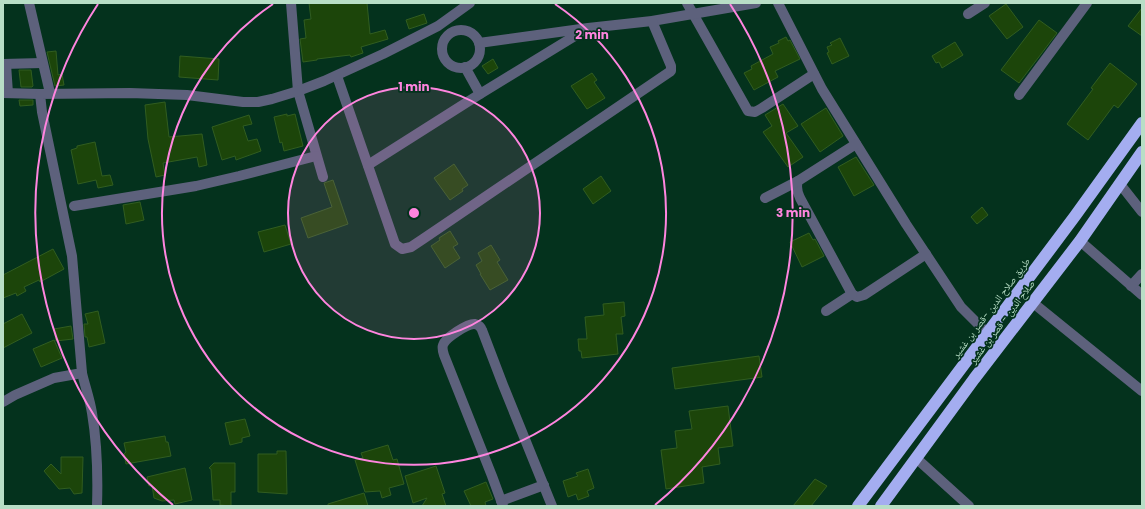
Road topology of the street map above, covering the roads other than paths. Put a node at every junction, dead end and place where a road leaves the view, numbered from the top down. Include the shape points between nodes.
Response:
1 (29, 3) edge
2 (291, 3) edge
3 (470, 3) edge
4 (687, 3) edge
5 (756, 3) edge
6 (778, 3) edge
7 (985, 3) edge
8 (1087, 3) edge
9 (692, 13) junction
10 (968, 14) dead end
11 (652, 21) junction
12 (438, 26) junction
13 (588, 28) junction
14 (446, 36) junction
15 (479, 43) junction
16 (42, 63) junction
17 (4, 64) edge
18 (465, 67) junction
19 (814, 74) junction
20 (337, 76) junction
21 (298, 91) junction
22 (5, 93) edge
23 (45, 93) junction
24 (480, 94) junction
25 (1019, 95) dead end
26 (1142, 123) edge
27 (856, 144) junction
28 (1142, 152) edge
29 (316, 156) junction
30 (368, 166) junction
31 (322, 177) dead end
32 (798, 181) junction
33 (1120, 184) junction
34 (765, 198) dead end
35 (74, 206) dead end
36 (1142, 212) edge
37 (1080, 241) junction
38 (926, 254) junction
39 (1142, 274) edge
40 (1131, 286) junction
41 (852, 294) junction
42 (1142, 295) edge
43 (1032, 302) junction
44 (826, 311) dead end
45 (987, 333) junction
46 (82, 373) junction
47 (1142, 391) edge
48 (3, 402) edge
49 (916, 458) junction
50 (544, 485) junction
51 (502, 503) edge
52 (97, 506) edge
53 (552, 506) edge
54 (858, 506) edge
55 (881, 506) edge
56 (968, 506) edge

1 - 16 street
2 - 21 street
3 - 12 street
4 - 9 street
5 - 9 street
6 - 19 street
7 - 10 street
8 - 25 street
9 - 11 street
9 - 19 street via 748,110 755,112
11 - 13 street
11 - 30 street via 671,71 411,247 402,250 395,244
12 - 14 street
12 - 20 street
13 - 15 street
13 - 24 street
14 - 15 street via 454,30 465,30 474,34
14 - 18 street via 442,47 444,58 454,66
15 - 18 street via 478,58
16 - 17 street
16 - 23 street
17 - 22 street
18 - 24 street
19 - 27 street
20 - 21 street
20 - 30 street
21 - 23 street via 258,102 186,96
21 - 29 street
22 - 23 street
23 - 46 street via 42,112 72,256
24 - 30 street
26 - 45 highway, طريق صلاح الدين -قصر بن غشير
27 - 32 street
27 - 38 street
28 - 33 highway, صلاح الدين - قصر بن غشير
29 - 31 street
29 - 35 street via 196,186
32 - 34 street
32 - 41 street via 797,193
33 - 36 street
33 - 37 highway, صلاح الدين - قصر بن غشير
37 - 40 street
37 - 43 highway, صلاح الدين - قصر بن غشير
38 - 41 street via 864,295
38 - 45 street via 961,307
39 - 40 street
40 - 42 street
41 - 44 street
43 - 47 street
43 - 49 highway, صلاح الدين - قصر بن غشير
45 - 54 highway, طريق صلاح الدين -قصر بن غشير
46 - 48 street via 54,378
46 - 52 street via 92,411 97,462
49 - 55 highway, صلاح الدين - قصر بن غشير
49 - 56 street
50 - 51 street
50 - 51 street via 482,330 476,324 469,325 448,338 443,346 444,355
50 - 53 street

